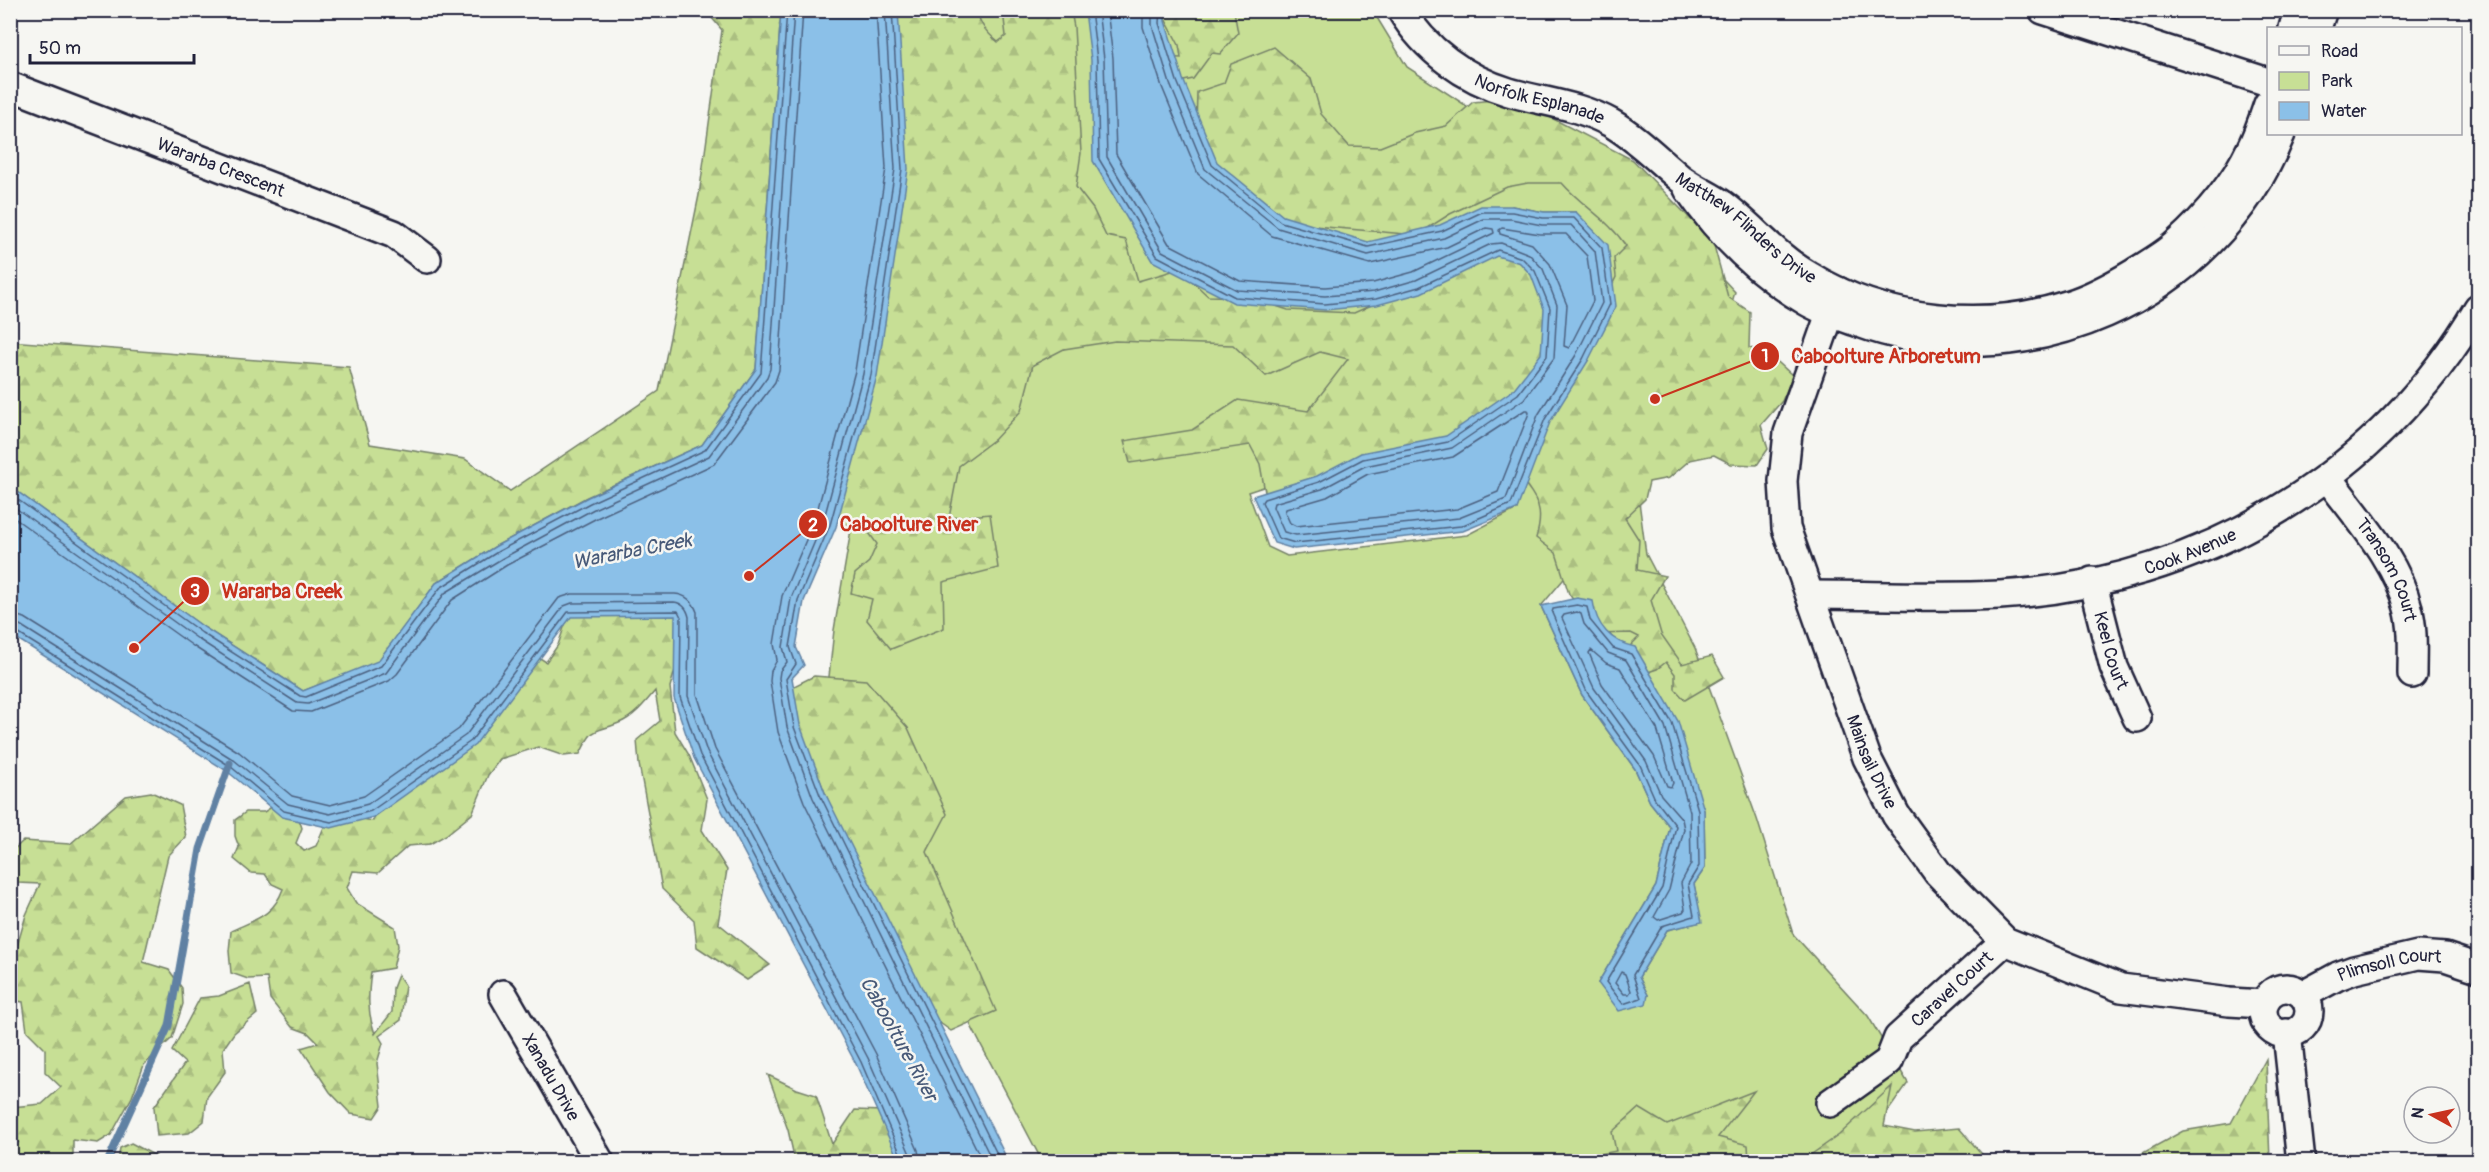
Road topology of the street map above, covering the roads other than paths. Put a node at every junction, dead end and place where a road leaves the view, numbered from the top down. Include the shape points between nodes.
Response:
1 (1401, 10) edge
2 (2043, 10) edge
3 (2298, 10) edge
4 (2323, 10) edge
5 (2293, 27) edge
6 (2317, 27) edge
7 (2267, 82) edge
8 (10, 86) edge
9 (2267, 107) edge
10 (2281, 135) edge
11 (1683, 180) joint
12 (427, 259) dead end
13 (1834, 302) junction
14 (2478, 308) edge
15 (2328, 478) junction
16 (2092, 581) junction
17 (1810, 595) junction
18 (2412, 674) dead end
19 (2137, 718) dead end
20 (2005, 941) junction
21 (2478, 968) edge
22 (503, 994) dead end
23 (2303, 995) junction
24 (2264, 1004) junction
25 (2287, 1034) junction
26 (1830, 1103) dead end
27 (600, 1161) edge
28 (2301, 1161) edge

1 - 11 street, Norfolk Esplanade via 1428,45 1450,63 1508,92 1578,108 1610,122
2 - 7 street
3 - 5 street
4 - 6 street
8 - 12 street, Wararba Crescent via 394,234
9 - 13 street, Matthew Flinders Drive via 2250,150 2204,216 2174,247 2106,289 2029,315 1986,320 1933,317
10 - 13 street, Matthew Flinders Drive via 2270,160 2235,214 2196,256 2156,287 2103,315 2055,332 2007,341 1954,342 1876,329
11 - 13 street, Matthew Flinders Drive via 1722,204 1809,276
13 - 17 street, Mainsail Drive via 1788,433 1783,481 1786,528
14 - 15 street, Cook Avenue via 2418,394
15 - 16 street, Cook Avenue via 2254,524 2215,542 2176,558
15 - 18 street, Transom Court via 2400,584 2412,634
16 - 17 street, Cook Avenue via 2001,595
16 - 19 street, Keel Court via 2114,667
17 - 20 street, Mainsail Drive via 1868,758 1896,815 1938,873
20 - 24 street, Mainsail Drive via 2121,988
20 - 26 street, Caravel Court via 1898,1038 1889,1061
21 - 23 street, Plimsoll Court via 2445,957 2418,955 2354,970
22 - 27 street, Xanadu Drive
23 - 24 street via 2291,988 2278,989
23 - 25 street via 2308,1016 2301,1028
24 - 25 street via 2268,1025
25 - 28 street

